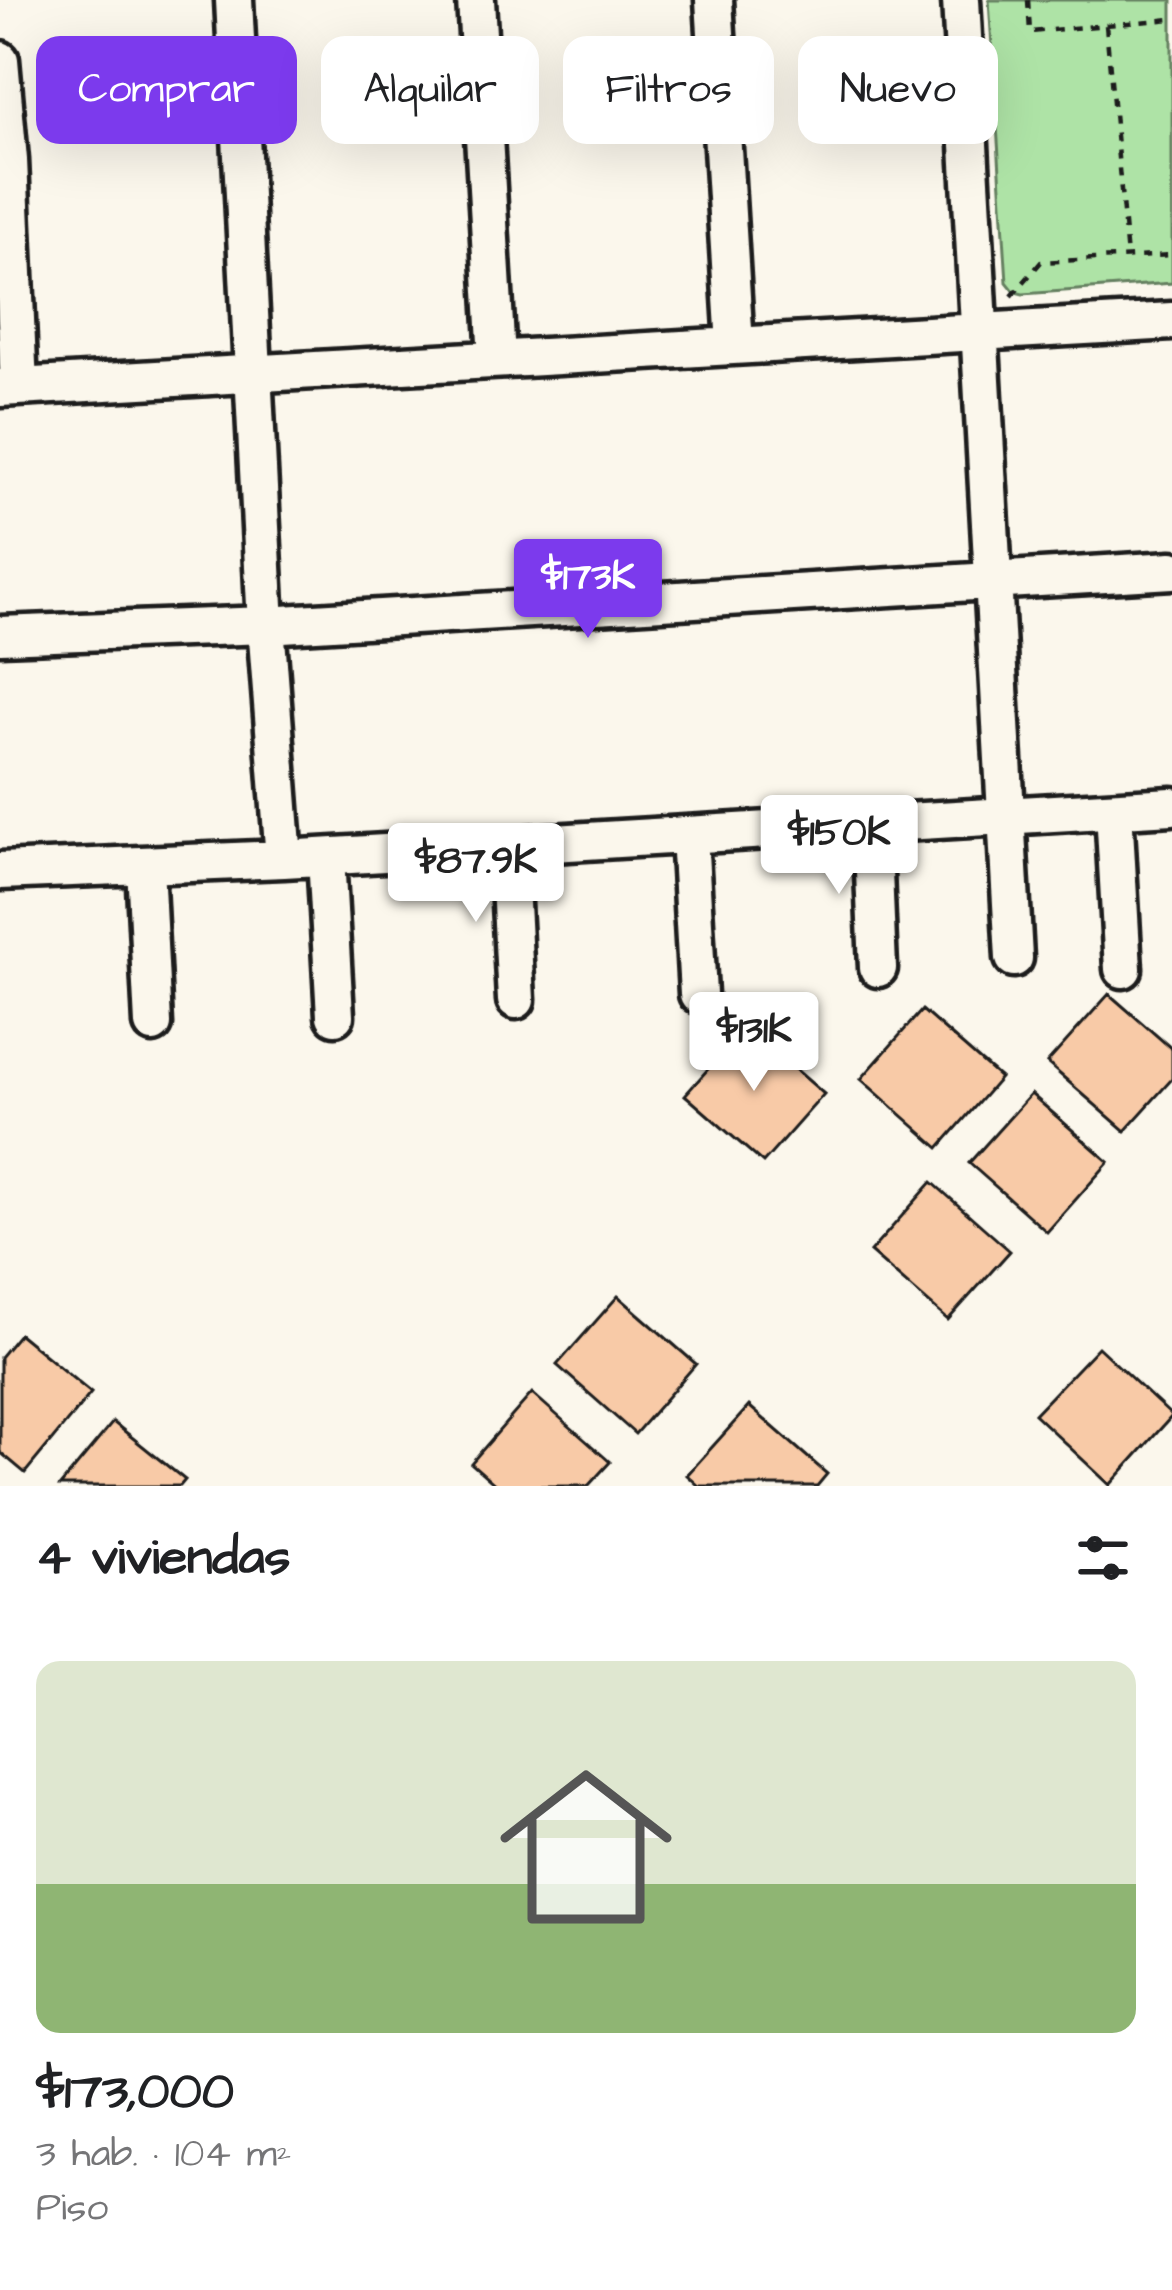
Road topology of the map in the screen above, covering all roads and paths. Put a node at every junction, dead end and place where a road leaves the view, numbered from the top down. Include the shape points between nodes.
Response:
1 (234, 0) edge
2 (476, 0) edge
3 (714, 0) edge
4 (961, 0) edge
5 (1028, 0) edge
6 (1172, 20) edge
7 (1106, 25) junction
8 (0, 60) edge
9 (4, 160) edge
10 (1172, 255) edge
11 (1127, 257) junction
12 (1172, 321) edge
13 (981, 332) junction
14 (735, 346) junction
15 (497, 359) junction
16 (256, 373) junction
17 (10, 387) edge
18 (1172, 570) edge
19 (994, 580) junction
20 (266, 625) junction
21 (0, 635) edge
22 (1172, 806) edge
23 (1114, 810) junction
24 (1007, 816) junction
25 (872, 824) junction
26 (689, 835) junction
27 (508, 846) junction
28 (326, 857) junction
29 (284, 859) junction
30 (145, 866) junction
31 (0, 871) edge
32 (1014, 958) dead end
33 (878, 968) dead end
34 (1123, 969) dead end
35 (698, 994) dead end
36 (516, 1000) dead end
37 (334, 1016) dead end
38 (153, 1024) dead end

1 - 16 street
2 - 15 street
3 - 14 street
4 - 13 street
5 - 7 path via 1030,32
6 - 7 path
7 - 11 path
8 - 9 street
9 - 17 street
10 - 11 path
11 - 13 path via 1041,262
12 - 13 street
13 - 14 street
13 - 19 street
14 - 15 street
15 - 16 street
16 - 17 street
16 - 20 street
18 - 19 street
19 - 20 street
19 - 24 street
20 - 21 street
20 - 29 street
22 - 23 street
23 - 24 street
23 - 34 street
24 - 25 street
24 - 32 street
25 - 26 street
25 - 33 street
26 - 27 street
26 - 35 street
27 - 28 street
27 - 36 street
28 - 29 street
28 - 37 street
29 - 30 street
30 - 31 street
30 - 38 street

